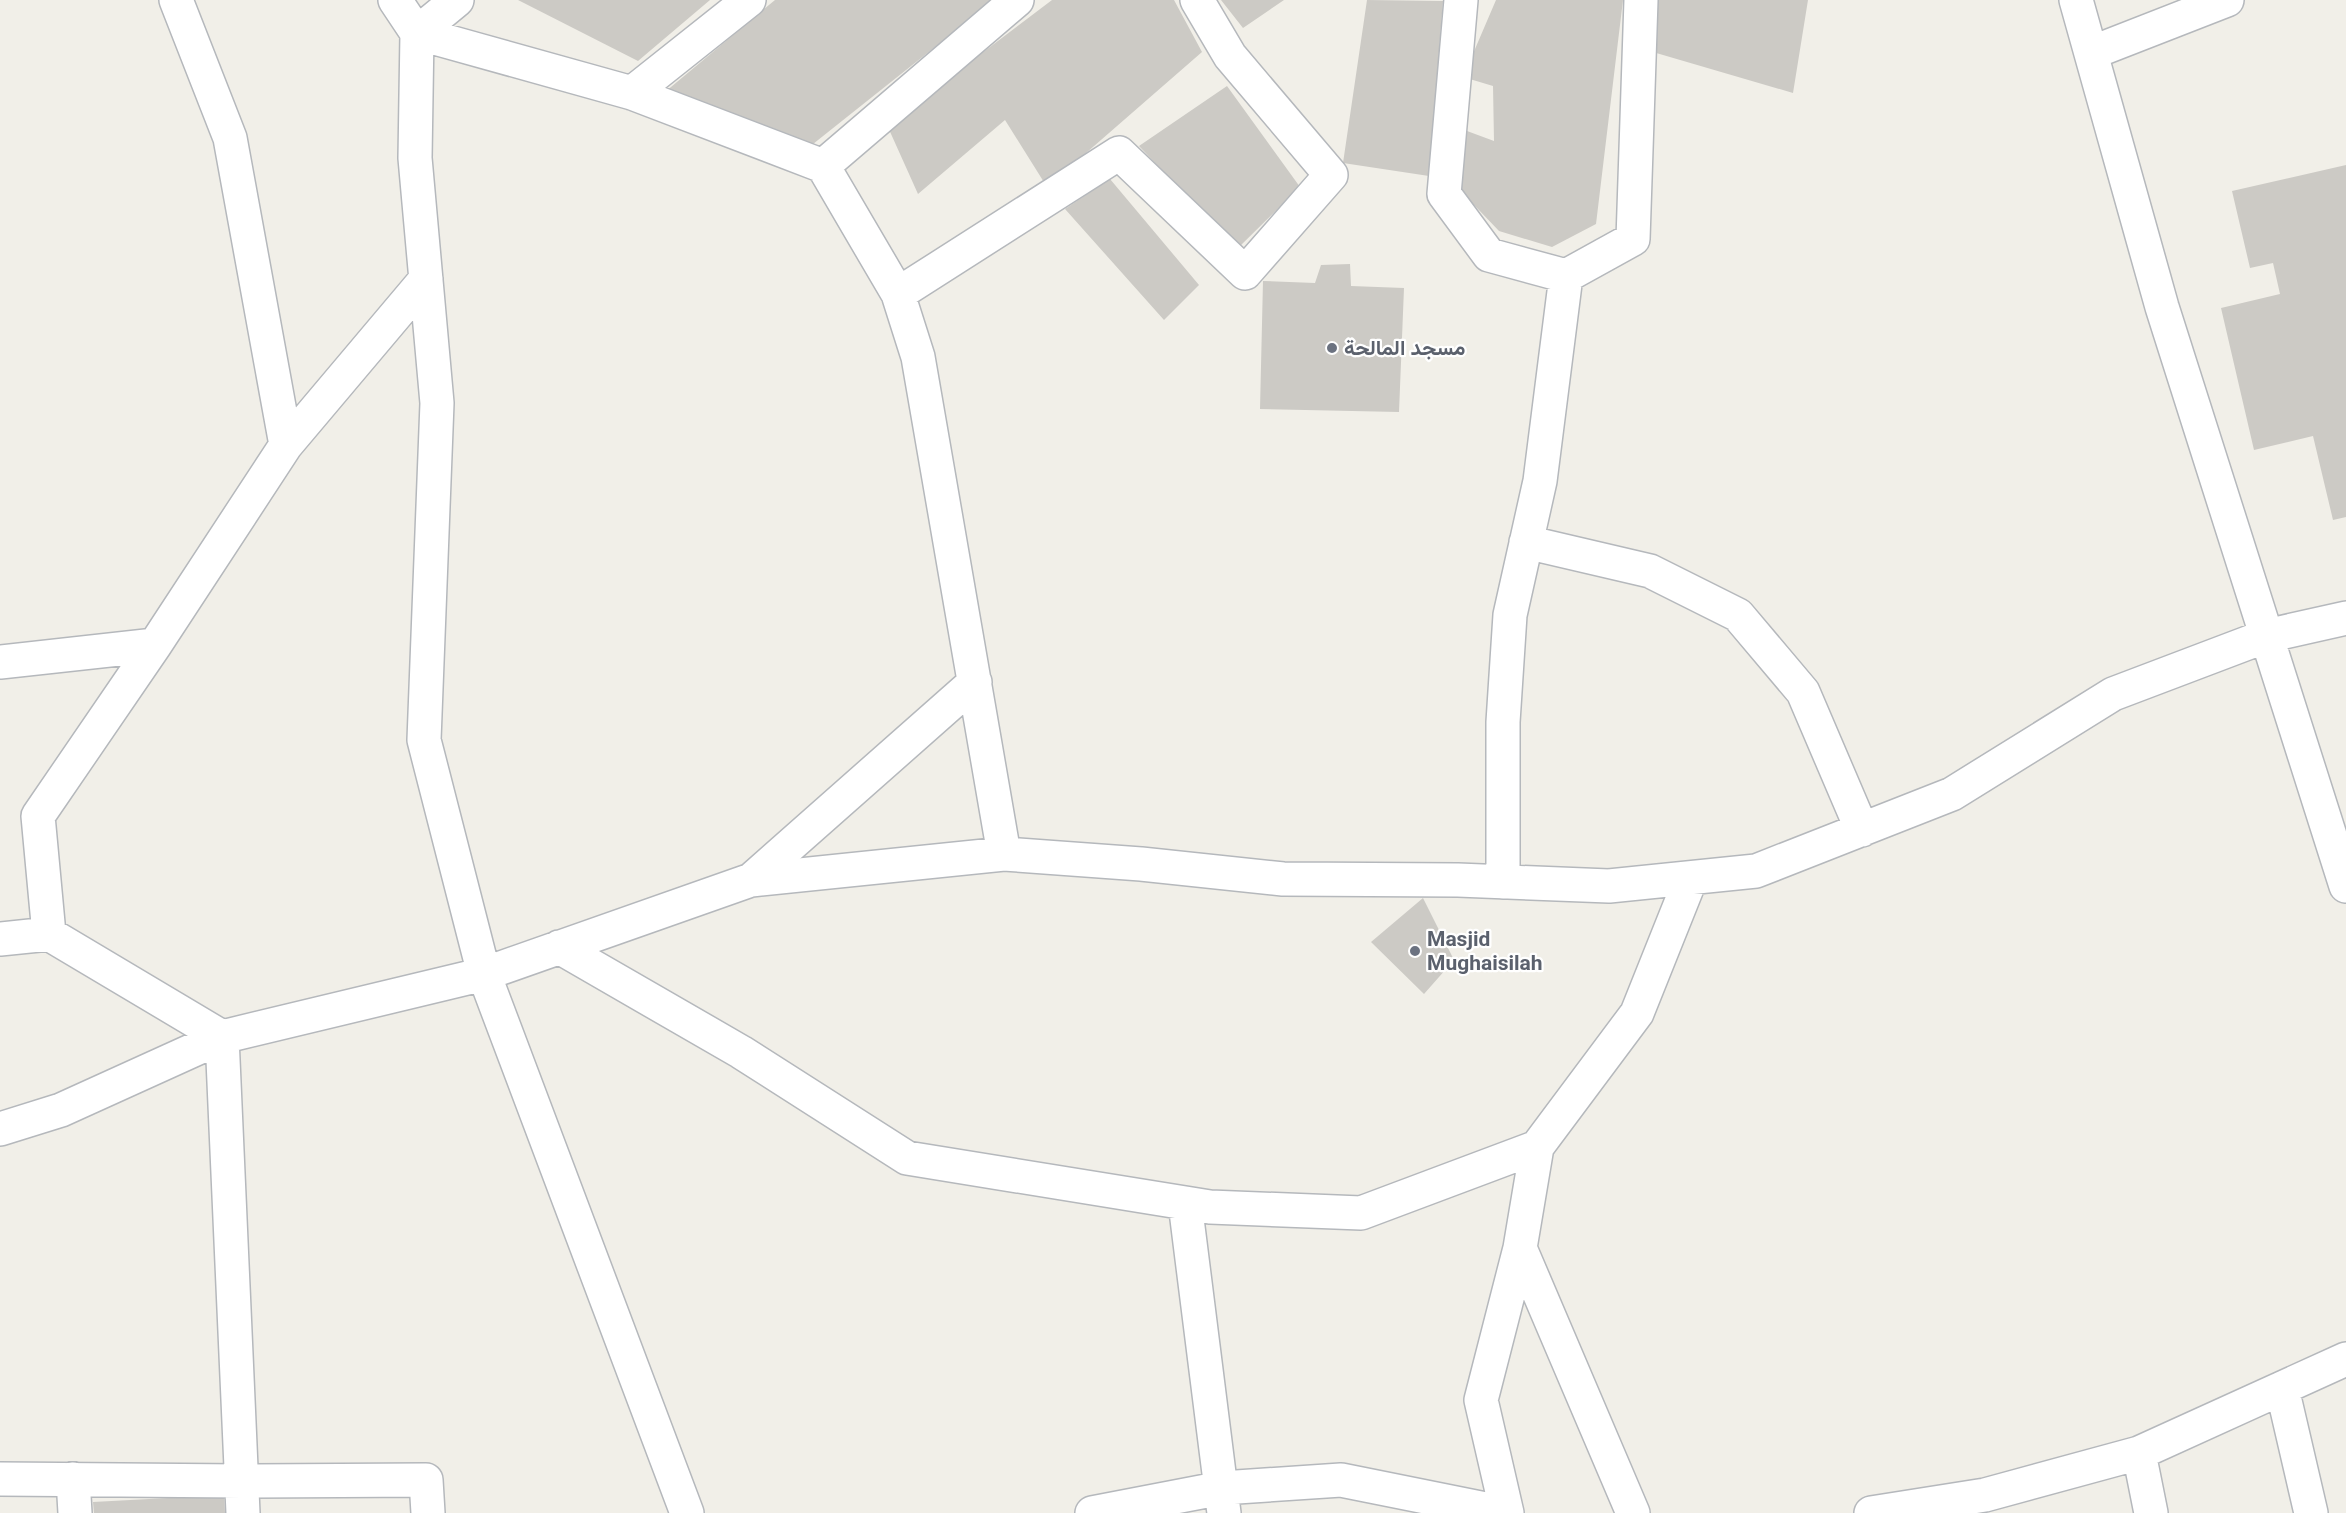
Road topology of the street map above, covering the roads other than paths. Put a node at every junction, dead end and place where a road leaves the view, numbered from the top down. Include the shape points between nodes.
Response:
1 (176, 0) edge
2 (396, 0) edge
3 (457, 0) edge
4 (749, 0) edge
5 (1017, 0) edge
6 (1197, 0) edge
7 (1461, 0) edge
8 (1641, 0) edge
9 (2076, 0) edge
10 (2227, 0) edge
11 (417, 33) junction
12 (2091, 53) junction
13 (632, 93) junction
14 (823, 166) junction
15 (1566, 276) junction
16 (426, 279) junction
17 (898, 294) junction
18 (286, 445) junction
19 (1526, 542) junction
20 (2346, 618) edge
21 (2266, 636) junction
22 (155, 645) junction
23 (0, 662) edge
24 (975, 682) junction
25 (1862, 830) junction
26 (1004, 854) junction
27 (1691, 878) junction
28 (751, 880) junction
29 (1503, 882) junction
30 (2346, 886) edge
31 (49, 934) junction
32 (0, 939) edge
33 (559, 947) junction
34 (484, 974) junction
35 (222, 1036) junction
36 (0, 1129) edge
37 (1538, 1147) junction
38 (1185, 1203) junction
39 (1520, 1248) junction
40 (2346, 1359) edge
41 (2282, 1388) junction
42 (2139, 1453) junction
43 (0, 1479) edge
44 (73, 1479) junction
45 (242, 1481) junction
46 (1223, 1500) edge
47 (1986, 1504) edge
48 (75, 1513) edge
49 (243, 1513) edge
50 (428, 1513) edge
51 (687, 1513) edge
52 (1092, 1513) edge
53 (1506, 1513) edge
54 (1633, 1513) edge
55 (1871, 1513) edge
56 (2151, 1513) edge
57 (2311, 1513) edge

1 - 18 street via 230,138
2 - 11 street
3 - 11 street
4 - 13 street
5 - 14 street
6 - 17 street via 1230,56 1331,175 1245,273 1119,153
7 - 15 street via 1444,194 1489,255
8 - 15 street via 1633,239
9 - 12 street
10 - 12 street
11 - 13 street
11 - 16 street via 415,158
12 - 21 street via 2162,308
13 - 14 street
14 - 17 street
15 - 19 street via 1540,481
16 - 18 street
16 - 34 street via 436,403 424,740
17 - 24 street via 918,357
18 - 22 street
19 - 25 street via 1650,571 1738,615 1803,692
19 - 29 street via 1510,615 1503,722
20 - 21 street
21 - 25 street via 2113,694 1953,794
21 - 30 street
22 - 23 street
22 - 31 street via 38,816
24 - 26 street
24 - 28 street
25 - 27 street via 1756,872
26 - 28 street
26 - 29 street via 1283,879
27 - 29 street via 1609,886
27 - 37 street via 1637,1013
28 - 33 street
31 - 32 street
31 - 35 street
33 - 34 street
33 - 38 street via 741,1052 907,1158
34 - 35 street
34 - 51 street
35 - 36 street via 61,1110
35 - 45 street
37 - 38 street via 1361,1213
37 - 39 street
38 - 46 street
39 - 53 street via 1480,1400
39 - 54 street
40 - 41 street
41 - 42 street
41 - 57 street
42 - 47 street
42 - 56 street
43 - 44 street
44 - 45 street
44 - 48 street
45 - 49 street
45 - 50 street via 426,1480
46 - 52 street
46 - 53 street via 1341,1480
47 - 55 street

